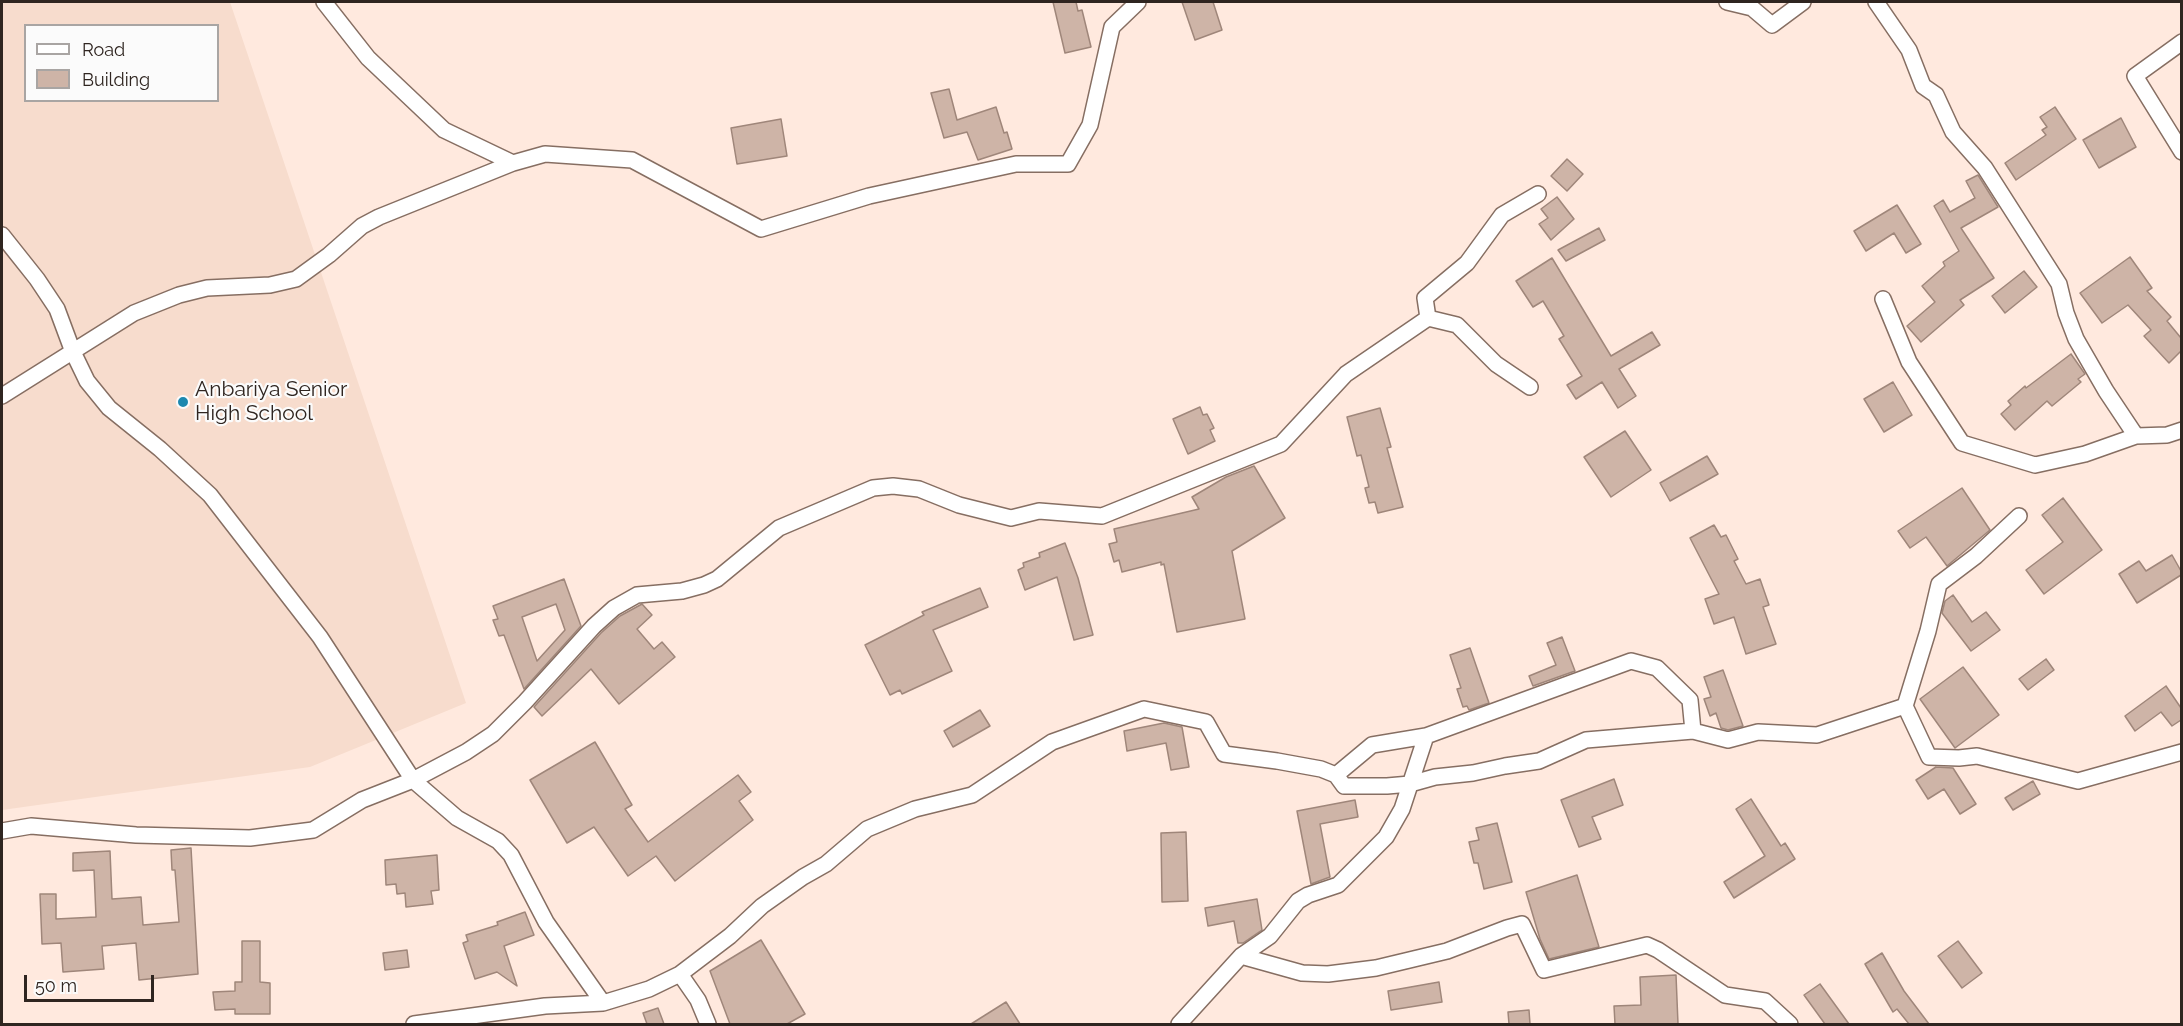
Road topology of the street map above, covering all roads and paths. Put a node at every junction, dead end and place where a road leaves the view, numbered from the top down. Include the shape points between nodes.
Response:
1 (324, 2) edge
2 (1138, 2) edge
3 (1728, 2) edge
4 (1803, 2) edge
5 (1876, 2) edge
6 (2181, 42) edge
7 (2181, 152) edge
8 (513, 163) junction
9 (1538, 194) dead end
10 (2, 235) edge
11 (1883, 299) dead end
12 (1428, 318) junction
13 (73, 352) junction
14 (1530, 387) dead end
15 (2, 396) edge
16 (2181, 430) edge
17 (2136, 436) junction
18 (2019, 516) dead end
19 (1905, 706) junction
20 (1693, 731) junction
21 (1426, 736) junction
22 (2181, 753) edge
23 (1336, 775) junction
24 (413, 780) junction
25 (1410, 784) junction
26 (2, 831) edge
27 (1240, 956) junction
28 (680, 974) junction
29 (603, 1003) junction
30 (1195, 1017) edge
31 (414, 1024) edge
32 (708, 1024) edge
33 (1179, 1024) edge
34 (1790, 1024) edge

1 - 8 street via 368,58 444,130
2 - 8 street via 1112,27 1090,125 1068,164 1016,164 869,196 761,229 632,160 545,154
3 - 4 street via 1752,8 1772,25
5 - 17 street via 1909,50 1923,86 1936,95 1953,132 1985,168 2059,284 2076,339
6 - 7 street via 2135,76
8 - 13 street via 362,226 296,279 270,285 207,288 179,295 119,320
9 - 12 street via 1502,215 1467,263 1425,298
10 - 13 street via 57,309
11 - 17 street via 1910,362 1962,443 2036,465 2085,454
12 - 14 street via 1457,325 1496,364
12 - 24 street via 1346,374 1281,444 1102,516 1039,511 1011,518 959,505 919,489 893,486 873,488 779,528 717,579 682,591 637,595 614,608 493,734
13 - 15 street
13 - 24 street via 87,381 109,408 210,495 320,637
16 - 17 street via 2167,435
18 - 19 street via 1939,584
19 - 20 street via 1818,735 1758,732 1728,740
19 - 22 street via 1929,757 1977,756 2078,781
20 - 21 street via 1689,700 1657,668 1631,661
20 - 25 street via 1586,740 1539,761
21 - 23 street via 1372,745
21 - 25 street
23 - 25 street via 1344,786
23 - 28 street via 1321,769 1224,754 1206,722 1144,710 1052,742 972,795 915,809 867,829 826,864 762,906
24 - 26 street via 362,800 313,830 250,838 136,835 31,826
24 - 29 street via 457,818 498,841 512,855 546,922
25 - 27 street via 1402,809 1386,837 1347,878 1298,901 1270,936
27 - 30 street
27 - 34 street via 1302,973 1376,968 1447,951 1522,924 1544,970 1647,945 1725,995 1766,1001
28 - 29 street via 649,989
28 - 32 street via 698,1000
29 - 31 street via 545,1006
30 - 33 street

